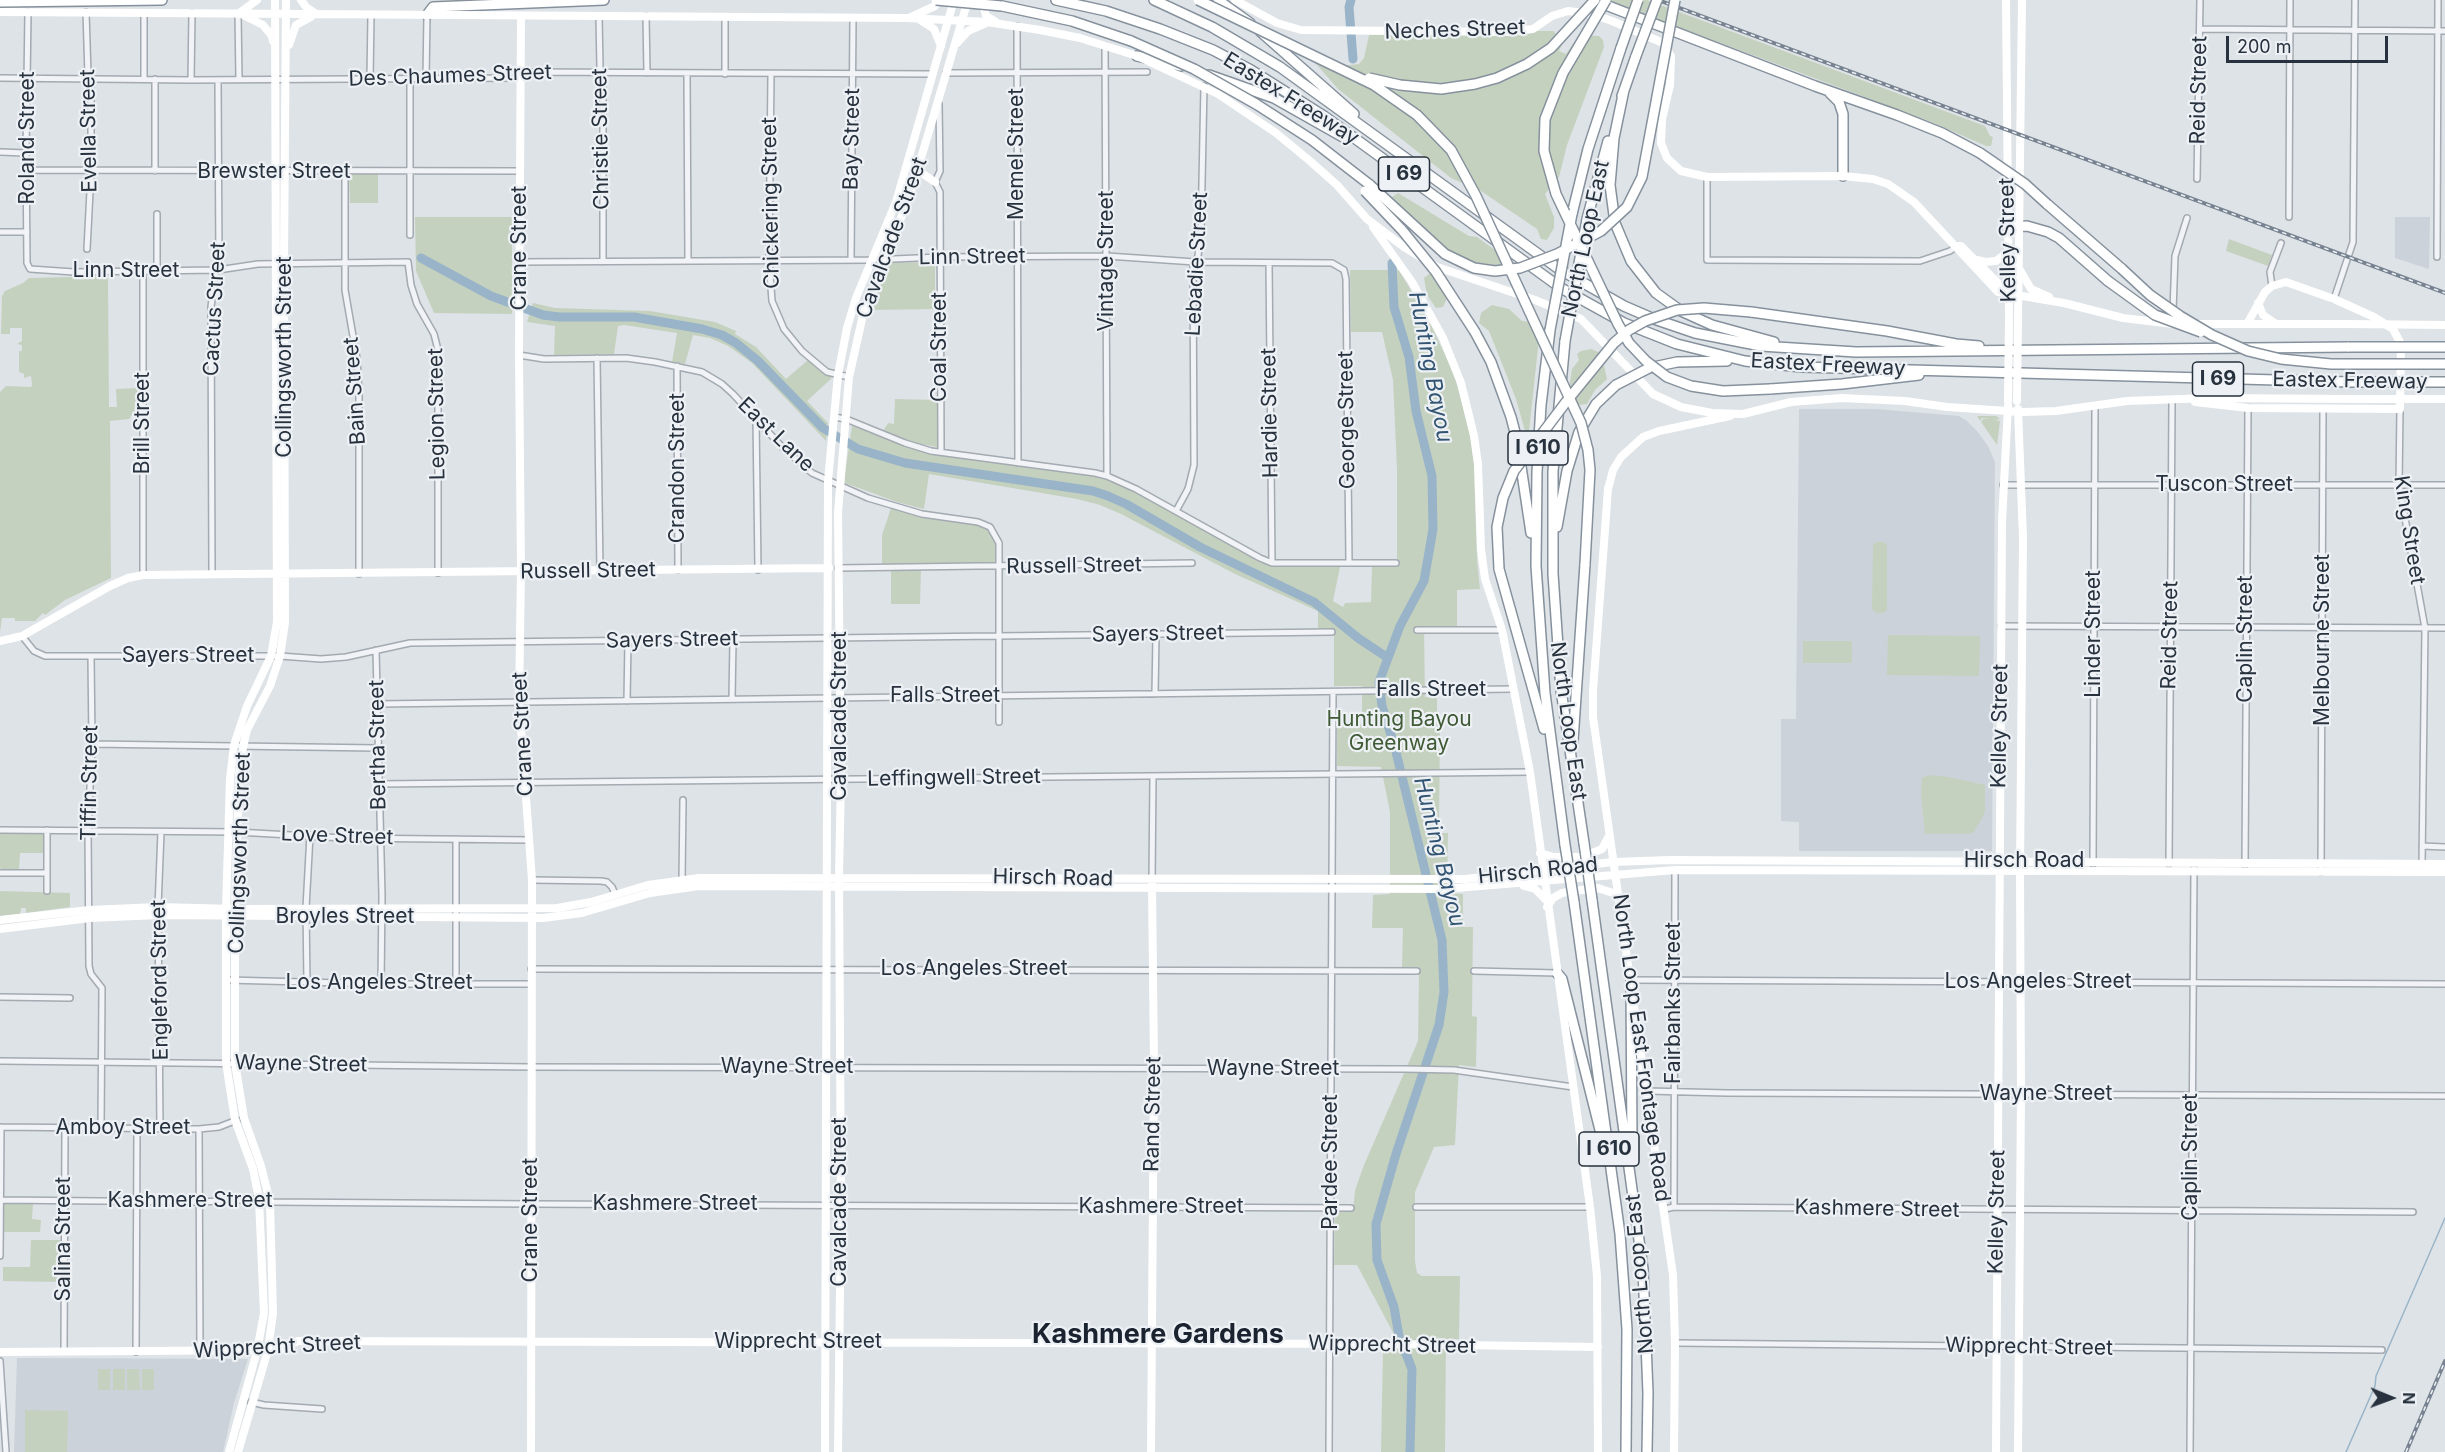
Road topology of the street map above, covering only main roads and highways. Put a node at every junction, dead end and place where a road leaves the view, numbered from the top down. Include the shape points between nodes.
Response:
1 (162, 0) edge
2 (257, 0) edge
3 (275, 0) edge
4 (286, 0) edge
5 (301, 0) edge
6 (604, 0) edge
7 (937, 0) edge
8 (954, 0) edge
9 (968, 0) edge
10 (982, 0) edge
11 (1056, 0) edge
12 (1154, 0) edge
13 (1198, 0) edge
14 (1218, 0) edge
15 (1235, 0) edge
16 (1594, 0) edge
17 (1606, 0) edge
18 (1638, 0) edge
19 (1657, 0) edge
20 (1675, 0) edge
21 (2006, 0) edge
22 (2022, 0) edge
23 (0, 2) edge
24 (0, 12) edge
25 (238, 14) junction
26 (275, 14) junction
27 (286, 14) junction
28 (318, 14) junction
29 (426, 15) junction
30 (521, 16) junction
31 (907, 18) junction
32 (916, 19) junction
33 (948, 20) junction
34 (962, 20) junction
35 (987, 22) junction
36 (999, 24) junction
37 (941, 46) junction
38 (954, 46) junction
39 (275, 54) junction
40 (1137, 56) junction
41 (286, 60) junction
42 (1352, 73) junction
43 (1624, 90) junction
44 (1826, 90) junction
45 (1387, 144) junction
46 (1393, 166) junction
47 (906, 167) junction
48 (917, 170) junction
49 (280, 171) junction
50 (1843, 176) junction
51 (935, 182) road end
52 (1368, 188) junction
53 (1367, 219) junction
54 (2019, 226) junction
55 (2007, 227) junction
56 (1957, 246) junction
57 (2008, 252) junction
58 (1973, 258) junction
59 (279, 264) junction
60 (2019, 267) junction
61 (2009, 294) junction
62 (2019, 295) junction
63 (2064, 303) junction
64 (2258, 303) junction
65 (852, 313) junction
66 (862, 316) junction
67 (2247, 324) junction
68 (2276, 324) junction
69 (2445, 325) edge
70 (2212, 335) junction
71 (2445, 347) edge
72 (1809, 350) junction
73 (2035, 350) junction
74 (1744, 361) junction
75 (2445, 364) edge
76 (1954, 371) junction
77 (2445, 382) edge
78 (2445, 399) edge
79 (2013, 401) junction
80 (2185, 401) junction
81 (2008, 411) junction
82 (2018, 412) junction
83 (1743, 414) junction
84 (1536, 566) junction
85 (826, 568) junction
86 (838, 568) junction
87 (521, 572) junction
88 (277, 573) junction
89 (286, 573) junction
90 (1553, 574) junction
91 (0, 641) edge
92 (1555, 772) junction
93 (1574, 776) junction
94 (233, 832) junction
95 (1610, 834) junction
96 (1540, 853) junction
97 (1727, 861) junction
98 (1613, 862) junction
99 (2445, 864) edge
100 (1803, 865) junction
101 (1999, 866) junction
102 (2020, 866) junction
103 (2245, 867) junction
104 (1542, 869) junction
105 (1675, 870) junction
106 (2445, 872) edge
107 (1615, 875) junction
108 (826, 881) junction
109 (839, 881) junction
110 (1544, 882) junction
111 (1152, 884) junction
112 (1510, 885) junction
113 (1619, 895) junction
114 (616, 898) junction
115 (1547, 904) junction
116 (531, 909) junction
117 (382, 912) junction
118 (231, 913) junction
119 (89, 914) junction
120 (531, 918) junction
121 (0, 920) edge
122 (0, 929) edge
123 (1557, 972) junction
124 (1631, 981) junction
125 (231, 1063) junction
126 (840, 1134) junction
127 (826, 1135) junction
128 (1632, 1181) junction
129 (1614, 1189) junction
130 (826, 1272) junction
131 (840, 1273) junction
132 (531, 1342) junction
133 (825, 1342) junction
134 (840, 1342) junction
135 (1151, 1344) junction
136 (1598, 1347) junction
137 (268, 1350) junction
138 (257, 1351) junction
139 (0, 1352) edge
140 (248, 1401) junction
141 (825, 1410) junction
142 (839, 1411) junction
143 (230, 1452) edge
144 (238, 1452) edge
145 (531, 1452) edge
146 (825, 1452) edge
147 (838, 1452) edge
148 (1151, 1452) edge
149 (1598, 1452) edge
150 (1626, 1452) edge
151 (1647, 1452) edge
152 (1674, 1452) edge
153 (1996, 1452) edge
154 (2018, 1452) edge

1 - 23 highway
2 - 25 main road
3 - 26 main road, Collingsworth Street
4 - 27 main road, Collingsworth Street
5 - 28 main road
6 - 29 highway via 433,7
7 - 31 main road via 935,6
7 - 52 highway, bridge via 1002,6 1072,21 1131,41 1194,69 1256,104 1321,148
8 - 33 main road, Cavalcade Street
9 - 34 main road, Cavalcade Street
10 - 36 main road via 986,16
11 - 46 highway, Eastex Freeway / I 69 via 1126,17 1232,59 1304,102
12 - 45 highway, Eastex Freeway / I 69 via 1250,48
13 - 42 highway, bridge
14 - 45 highway
15 - 50 main road, Neches Street via 1290,28 1340,32 1508,32 1533,29 1568,11 1592,14 1653,37 1663,43 1671,56 1670,85 1660,134 1663,151 1681,171 1707,177
16 - 42 highway, bridge via 1551,48 1517,69 1487,81 1429,89
16 - 44 highway
17 - 76 highway, bridge via 1563,73 1548,107 1544,151 1556,194 1629,343 1667,376 1690,386 1723,391 1842,384
18 - 84 highway, North Loop East / I 610, bridge via 1588,149 1550,330 1537,472
19 - 43 highway, North Loop East / I 610, bridge
20 - 52 highway, bridge via 1642,177 1627,207 1601,231 1520,268 1474,268 1436,247
21 - 55 main road, Kelley Street
22 - 54 main road, Kelley Street
24 - 25 main road
25 - 26 main road
25 - 39 main road via 266,28 272,36
26 - 27 main road
26 - 39 main road, Collingsworth Street
27 - 28 main road
27 - 41 main road, Collingsworth Street
28 - 29 main road
28 - 41 main road via 296,25
29 - 30 main road
30 - 31 main road
30 - 87 main road, Crane Street
31 - 32 main road
32 - 33 main road
32 - 37 main road via 934,29
33 - 34 main road
33 - 37 main road, Cavalcade Street
34 - 35 main road
34 - 38 main road, Cavalcade Street
35 - 36 main road
35 - 38 main road via 968,31
36 - 40 main road via 1058,33
37 - 47 main road, Cavalcade Street
38 - 48 main road, Cavalcade Street
39 - 49 main road, Collingsworth Street
40 - 46 highway via 1259,92
40 - 53 main road via 1204,86 1284,140 1324,173
41 - 49 main road, Collingsworth Street
42 - 93 highway, bridge via 1395,98 1429,126 1456,158 1584,432 1590,470
43 - 72 highway via 1610,185 1619,235 1639,273 1666,302 1694,318
43 - 90 highway, North Loop East / I 610, bridge via 1587,219 1565,340 1553,471
44 - 50 highway via 1842,110
44 - 70 highway, bridge via 1930,128 1980,153 2025,184 2150,295
45 - 72 highway, Eastex Freeway / I 69 via 1534,252 1624,306 1668,325 1718,339
46 - 74 highway, Eastex Freeway / I 69 via 1585,303 1664,339
47 - 48 main road
47 - 65 main road, Cavalcade Street
48 - 51 main road
48 - 66 main road, Cavalcade Street
49 - 59 main road, Collingsworth Street
50 - 56 main road, Neches Street via 1873,179 1902,191
52 - 84 highway, bridge via 1436,272 1491,362 1517,440
53 - 83 main road via 1437,267 1581,320 1641,383 1668,402 1697,411
53 - 96 main road via 1426,305 1443,338 1469,409 1478,464 1485,579 1502,630 1530,772
54 - 55 highway
54 - 60 main road, Kelley Street
54 - 70 highway, bridge via 2038,228 2059,238 2155,315
55 - 57 main road, Kelley Street
56 - 58 main road, Neches Street
56 - 61 main road, Neches Street via 1998,292
57 - 58 main road via 1991,262
57 - 61 main road, Kelley Street
58 - 61 main road, Neches Street
59 - 88 main road, Collingsworth Street
59 - 89 main road, Collingsworth Street
60 - 62 main road, Kelley Street
60 - 63 main road via 2031,289
61 - 62 main road
61 - 79 main road, Kelley Street, bridge
62 - 63 main road
62 - 79 main road, Kelley Street, bridge
63 - 67 main road via 2123,318 2173,324
64 - 67 main road
64 - 68 main road via 2263,315
64 - 80 main road, King Street via 2272,286 2286,282 2334,298 2394,329 2401,344 2400,409 2248,408
65 - 66 main road
65 - 85 main road, Cavalcade Street via 838,375 833,421
66 - 86 main road, Cavalcade Street via 849,377
67 - 68 main road
68 - 69 main road, bridge
70 - 75 highway, bridge via 2248,351 2282,359 2331,364
71 - 73 highway, Eastex Freeway / I 69, bridge
72 - 73 highway, Eastex Freeway / I 69
73 - 92 highway, bridge via 1956,344 1887,331 1704,308 1677,310 1637,325 1614,343 1514,471 1497,527 1499,569
74 - 76 highway, Eastex Freeway / I 69 via 1794,367
74 - 90 highway, bridge via 1677,362 1649,368 1616,385 1596,404 1575,442 1562,491
76 - 77 highway, Eastex Freeway / I 69, bridge
78 - 80 main road, bridge
79 - 81 main road, Kelley Street
79 - 82 main road, Kelley Street
80 - 82 main road, North Loop East Frontage Road via 2127,401
81 - 82 main road, North Loop East Frontage Road
81 - 83 main road, North Loop East Frontage Road via 1842,398 1791,402
81 - 101 main road, Kelley Street via 2002,485
82 - 102 main road, Kelley Street via 2023,485
83 - 95 main road, North Loop East Frontage Road via 1643,437 1621,457 1610,479 1593,717
84 - 92 highway, North Loop East / I 610
85 - 86 main road, Russell Street
85 - 87 main road, Russell Street
85 - 108 main road, Cavalcade Street
86 - 109 main road, Cavalcade Street
87 - 89 main road, Russell Street
87 - 116 main road, Crane Street via 519,701
88 - 89 main road, Russell Street
88 - 91 main road, Russell Street via 128,578 86,597 22,636
88 - 94 main road, Collingsworth Street via 277,622 271,656 234,745
89 - 94 main road, Collingsworth Street via 280,656 270,686 247,730
90 - 93 highway, North Loop East / I 610 via 1561,690
92 - 129 highway, North Loop East / I 610, bridge
93 - 128 highway, North Loop East / I 610, bridge
94 - 118 main road, Collingsworth Street
95 - 96 main road via 1602,849 1582,857
95 - 98 main road, North Loop East Frontage Road
96 - 104 main road
97 - 98 main road, Hirsch Road
97 - 100 main road, Hirsch Road
97 - 105 main road via 1684,864
98 - 104 main road, Hirsch Road
98 - 107 main road, North Loop East Frontage Road
99 - 103 main road, Hirsch Road via 2322,862
100 - 101 main road, Hirsch Road
100 - 105 main road, Hirsch Road
101 - 102 main road, Hirsch Road
101 - 153 main road, Kelley Street
102 - 103 main road, Hirsch Road via 2092,871
102 - 103 main road, Hirsch Road via 2092,861
102 - 154 main road, Kelley Street
103 - 106 main road, Hirsch Road via 2321,872
104 - 110 main road
104 - 111 main road, Hirsch Road via 1465,879
105 - 107 main road, Hirsch Road
107 - 110 main road, Hirsch Road
107 - 113 main road, North Loop East Frontage Road
108 - 109 main road, Hirsch Road
108 - 114 main road, Hirsch Road via 682,883
108 - 127 main road, Cavalcade Street
109 - 111 main road, Hirsch Road
109 - 126 main road, Cavalcade Street
110 - 112 main road, Hirsch Road
110 - 115 main road
111 - 112 main road, Hirsch Road via 1412,889
111 - 135 main road, Rand Street
112 - 115 main road via 1531,887
113 - 115 main road via 1598,888 1573,891 1562,893
113 - 124 main road, North Loop East Frontage Road
114 - 116 main road, Broyles Street via 570,907
114 - 120 main road, Broyles Street via 571,915
115 - 123 main road
116 - 117 main road, Broyles Street
116 - 120 main road, Crane Street
117 - 118 main road, Broyles Street via 306,908
117 - 118 main road, Broyles Street via 307,917
117 - 120 main road, Broyles Street via 456,918
118 - 119 main road, Broyles Street
118 - 125 main road, Collingsworth Street
119 - 121 main road, Broyles Street
119 - 122 main road, Broyles Street
120 - 132 main road, Crane Street
123 - 129 highway via 1562,978
123 - 136 main road via 1590,1207 1597,1276
124 - 128 highway
124 - 152 main road, North Loop East Frontage Road via 1673,1275
125 - 137 main road, Collingsworth Street via 270,1202 273,1313
125 - 138 main road, Collingsworth Street via 235,1120 259,1199 264,1313
126 - 127 main road
126 - 131 main road, Cavalcade Street
127 - 130 main road, Cavalcade Street
128 - 151 highway, North Loop East / I 610 via 1646,1306
129 - 150 highway, North Loop East / I 610 via 1626,1305
130 - 131 main road
130 - 133 main road, Cavalcade Street
131 - 134 main road, Cavalcade Street
132 - 133 main road, Wipprecht Street
132 - 137 main road, Wipprecht Street via 298,1341 280,1350
132 - 145 main road, Crane Street
133 - 134 main road, Wipprecht Street
133 - 141 main road, Cavalcade Street
134 - 135 main road, Wipprecht Street
134 - 142 main road, Cavalcade Street
135 - 136 main road, Wipprecht Street
135 - 148 main road, Rand Street
136 - 149 main road
137 - 138 main road, Wipprecht Street
137 - 140 main road, Collingsworth Street
138 - 139 main road, Wipprecht Street
138 - 140 main road, Collingsworth Street
140 - 143 main road, Collingsworth Street
140 - 144 main road, Collingsworth Street
141 - 142 main road
141 - 146 main road, Cavalcade Street
142 - 147 main road, Cavalcade Street

